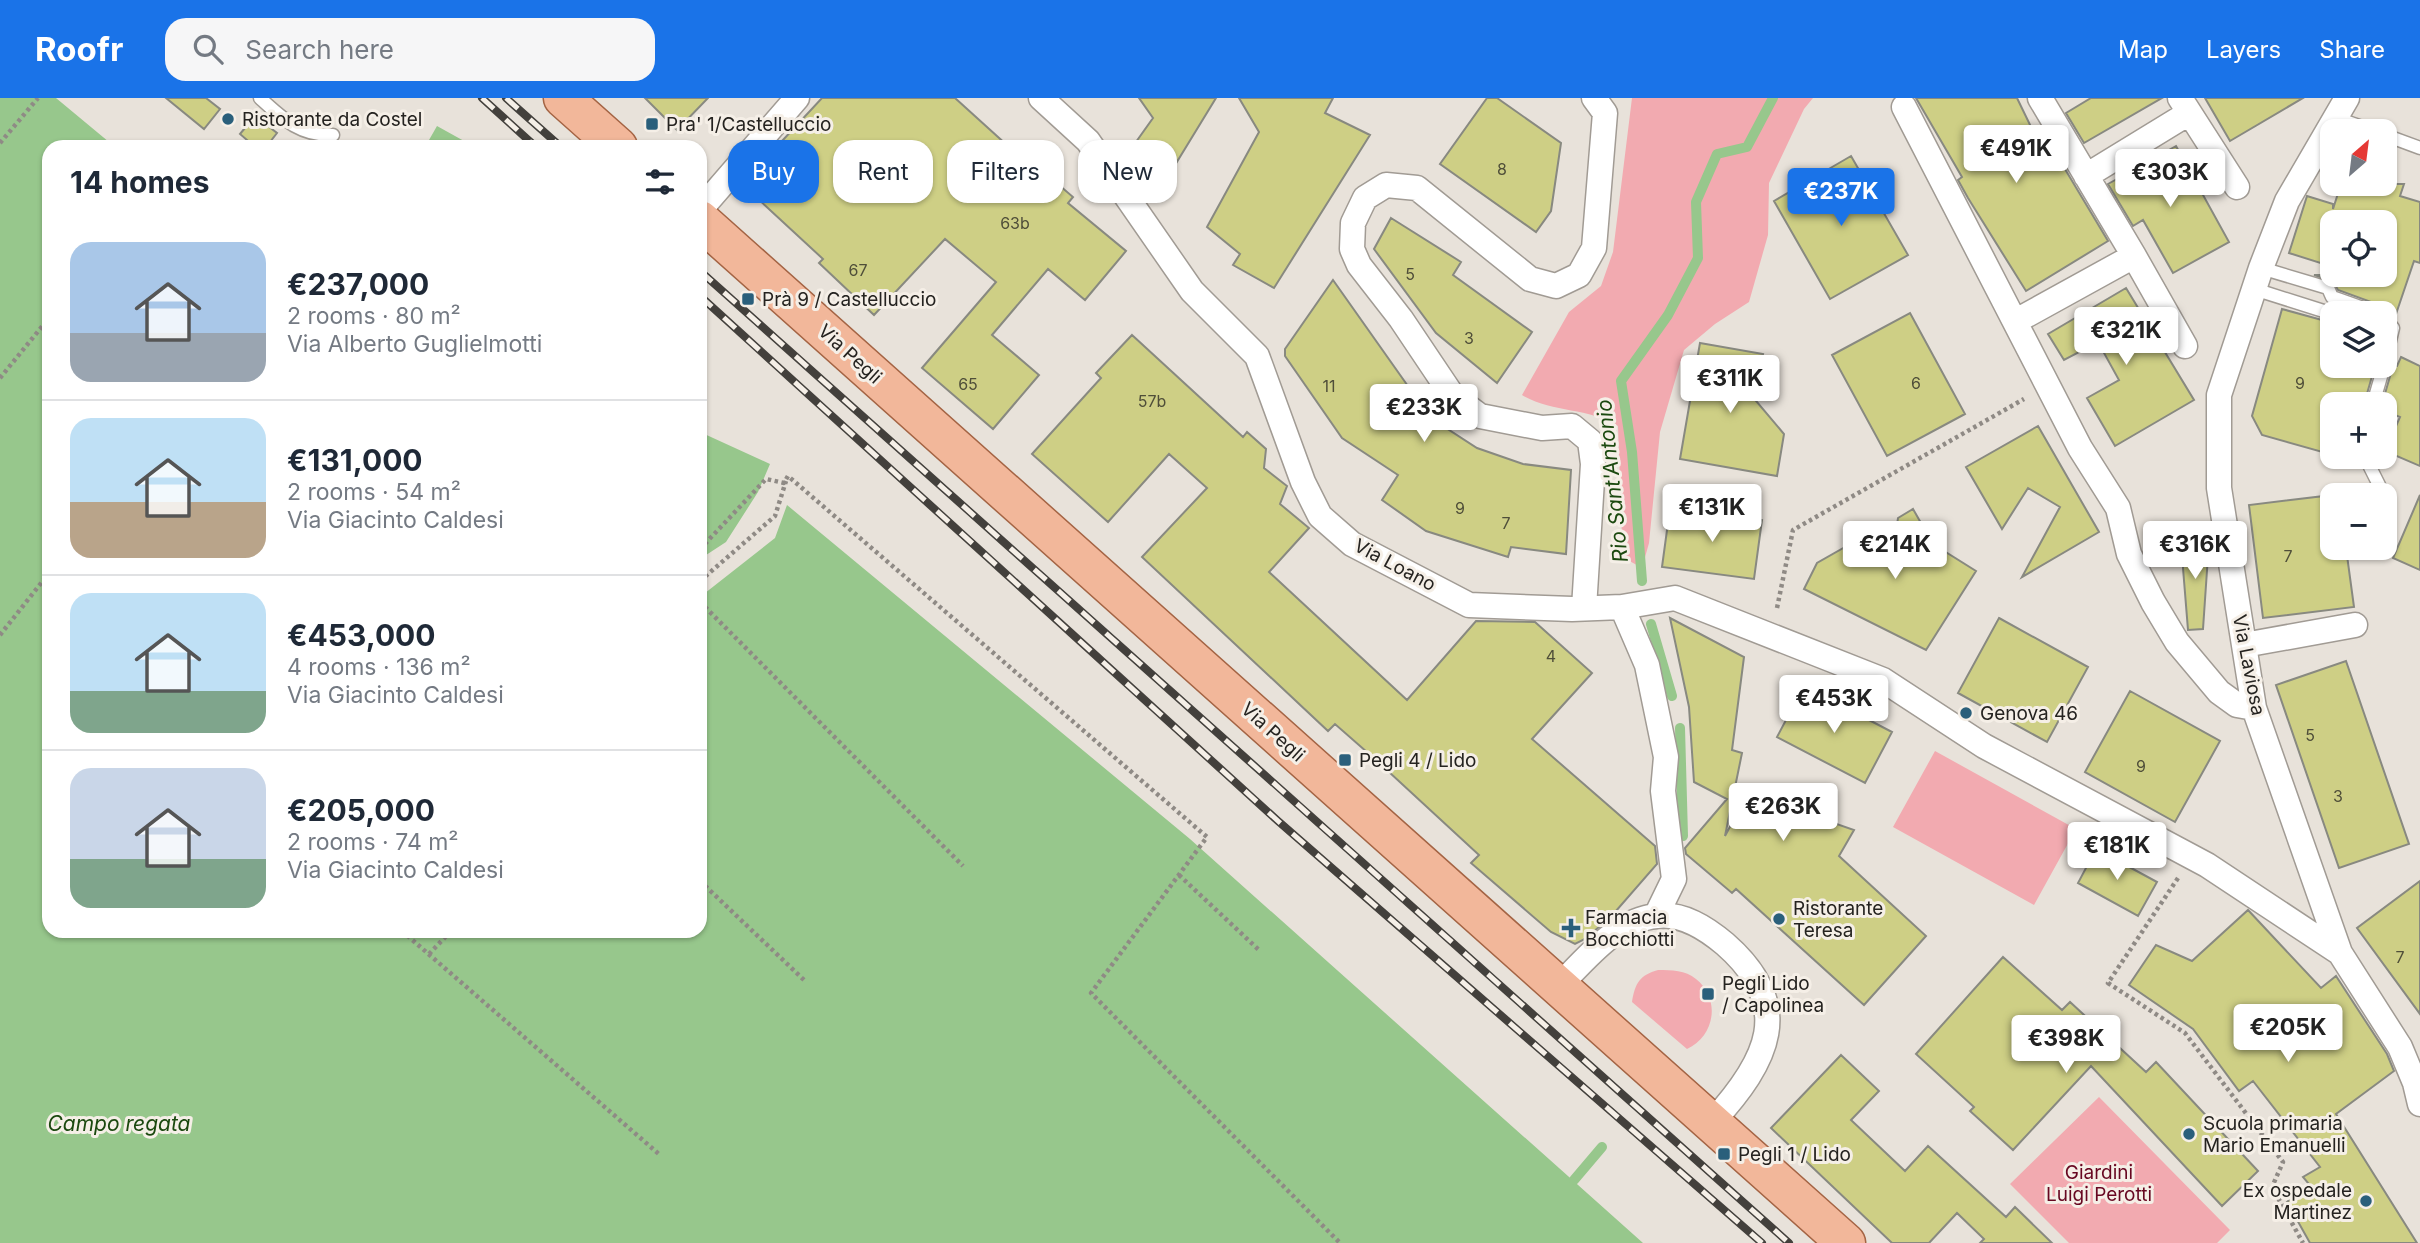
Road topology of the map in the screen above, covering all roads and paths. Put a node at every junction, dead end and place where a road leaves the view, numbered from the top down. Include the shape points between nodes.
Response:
1 (38, 98) edge
2 (260, 98) edge
3 (563, 98) edge
4 (797, 98) edge
5 (1041, 98) edge
6 (1594, 98) edge
7 (2040, 98) edge
8 (2185, 105) edge
9 (1904, 107) dead end
10 (2341, 108) edge
11 (2357, 119) edge
12 (333, 135) dead end
13 (610, 140) edge
14 (2398, 140) edge
15 (0, 143) edge
16 (2420, 148) edge
17 (2086, 176) junction
18 (2237, 187) dead end
19 (707, 203) edge
20 (707, 226) edge
21 (2134, 256) junction
22 (2258, 278) junction
23 (2343, 301) edge
24 (2320, 308) edge
25 (2016, 321) junction
26 (42, 327) edge
27 (2185, 346) dead end
28 (0, 378) edge
29 (2049, 385) junction
30 (788, 477) junction
31 (707, 542) edge
32 (707, 575) edge
33 (42, 582) edge
34 (1622, 607) junction
35 (1584, 608) junction
36 (707, 609) edge
37 (2355, 625) dead end
38 (0, 635) edge
39 (1771, 636) junction
40 (2244, 645) junction
41 (2255, 708) junction
42 (2192, 857) junction
43 (963, 866) dead end
44 (1179, 875) junction
45 (707, 888) edge
46 (1657, 916) junction
47 (410, 938) edge
48 (444, 938) edge
49 (1260, 951) dead end
50 (2340, 953) junction
51 (429, 954) junction
52 (804, 980) dead end
53 (1558, 987) junction
54 (2420, 1104) edge
55 (1713, 1121) junction
56 (660, 1155) dead end
57 (1340, 1243) edge
58 (1846, 1243) edge
59 (2303, 1243) edge

1 - 15 path
2 - 12 lane via 291,126 315,136
3 - 13 main road
4 - 19 street
5 - 35 street, Via Loano via 1088,141 1192,291 1257,356 1320,516 1352,544 1469,605
6 - 35 street via 1605,113 1594,248 1579,275 1556,286 1530,279 1417,188 1386,186 1365,198 1353,223 1352,249 1452,395 1480,416 1542,428 1572,426 1590,441 1593,464
7 - 17 street
8 - 17 street
8 - 18 street
9 - 25 street
10 - 11 lane
10 - 22 street, Via Laviosa via 2287,201
14 - 16 lane
17 - 21 street
20 - 53 main road, Via Pegli
21 - 25 street
21 - 27 street
22 - 23 lane via 2328,288 2332,297
22 - 24 lane
22 - 40 street, Via Laviosa via 2219,395 2219,488
25 - 29 street
26 - 28 path
29 - 39 path via 1793,530
29 - 41 street via 2080,448 2118,508 2129,554 2177,642 2219,692 2237,705
30 - 31 path via 784,483 766,479
30 - 32 path via 775,516
30 - 44 path via 1207,837
33 - 38 path
34 - 35 street, Via Loano
34 - 39 street, Via Loano via 1675,598
34 - 46 street via 1647,665 1666,757 1663,791 1674,879
36 - 43 path
37 - 40 street
39 - 42 street, Via Loano via 1883,680 1984,747
40 - 41 street, Via Laviosa
41 - 50 street, Via Laviosa
42 - 50 street, Via Loano
42 - 59 path via 2108,983 2185,1033 2283,1162 2272,1187
44 - 49 path
44 - 57 path via 1091,993
45 - 52 path
46 - 53 street via 1632,924 1607,940
46 - 55 street via 1685,919 1713,933 1753,974 1766,997 1770,1020 1756,1065
47 - 51 path
48 - 51 path
50 - 54 street via 2400,1047
51 - 56 path
53 - 55 main road, Via Pegli
55 - 58 main road, Via Pegli

